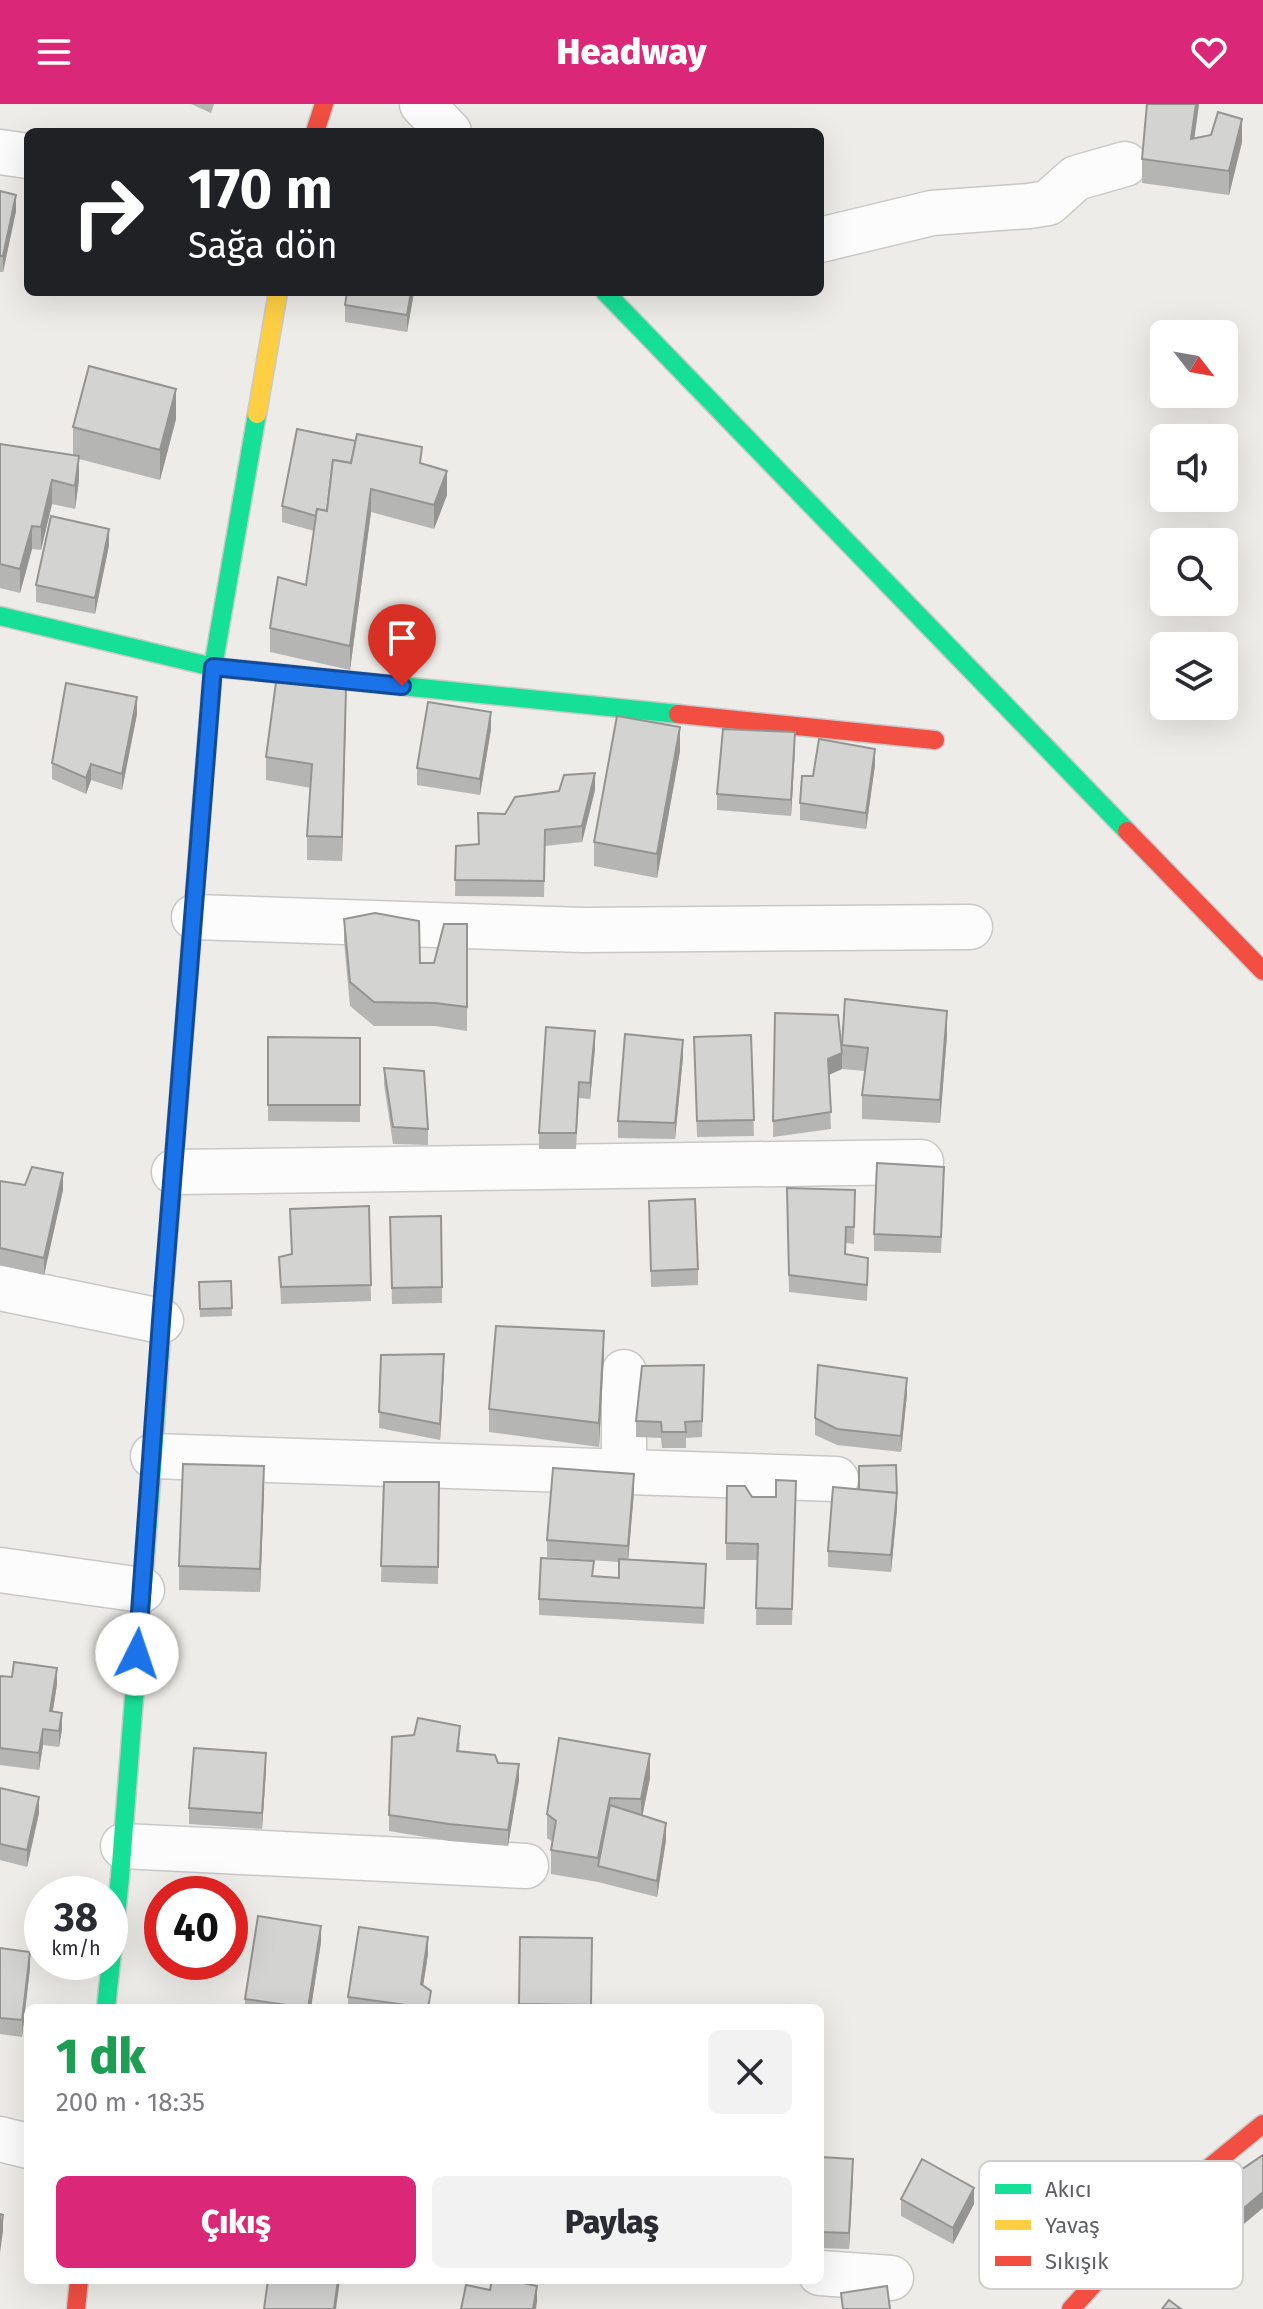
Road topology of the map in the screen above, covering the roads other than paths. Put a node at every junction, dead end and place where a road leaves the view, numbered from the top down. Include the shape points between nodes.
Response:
1 (324, 104) edge
2 (422, 104) edge
3 (316, 128) edge
4 (445, 128) edge
5 (0, 152) edge
6 (24, 155) edge
7 (1125, 164) dead end
8 (824, 239) edge
9 (277, 296) edge
10 (609, 296) edge
11 (0, 616) edge
12 (213, 667) junction
13 (935, 740) dead end
14 (194, 917) junction
15 (970, 927) dead end
16 (1263, 971) edge
17 (921, 1162) edge
18 (174, 1172) junction
19 (0, 1288) edge
20 (161, 1321) junction
21 (624, 1372) dead end
22 (153, 1456) junction
23 (624, 1472) junction
24 (836, 1479) dead end
25 (0, 1570) edge
26 (142, 1590) junction
27 (123, 1846) junction
28 (526, 1866) dead end
29 (106, 2004) edge
30 (1263, 2124) edge
31 (0, 2139) edge
32 (24, 2145) edge
33 (1218, 2161) edge
34 (824, 2273) edge
35 (891, 2278) dead end
36 (79, 2284) edge
37 (1089, 2289) edge
38 (76, 2309) edge
39 (1071, 2309) edge

1 - 3 street
2 - 4 street
5 - 6 street
7 - 8 street via 1076,178 1048,203 932,213
9 - 12 street
10 - 16 street
11 - 12 street
12 - 13 street
12 - 14 street
14 - 15 street via 583,930
14 - 18 street
17 - 18 street
18 - 20 street
19 - 20 street
20 - 22 street
21 - 23 street
22 - 23 street
22 - 26 street
23 - 24 street
25 - 26 street
26 - 27 street
27 - 28 street
27 - 29 street
30 - 33 street
31 - 32 street
34 - 35 street
36 - 38 street
37 - 39 street

